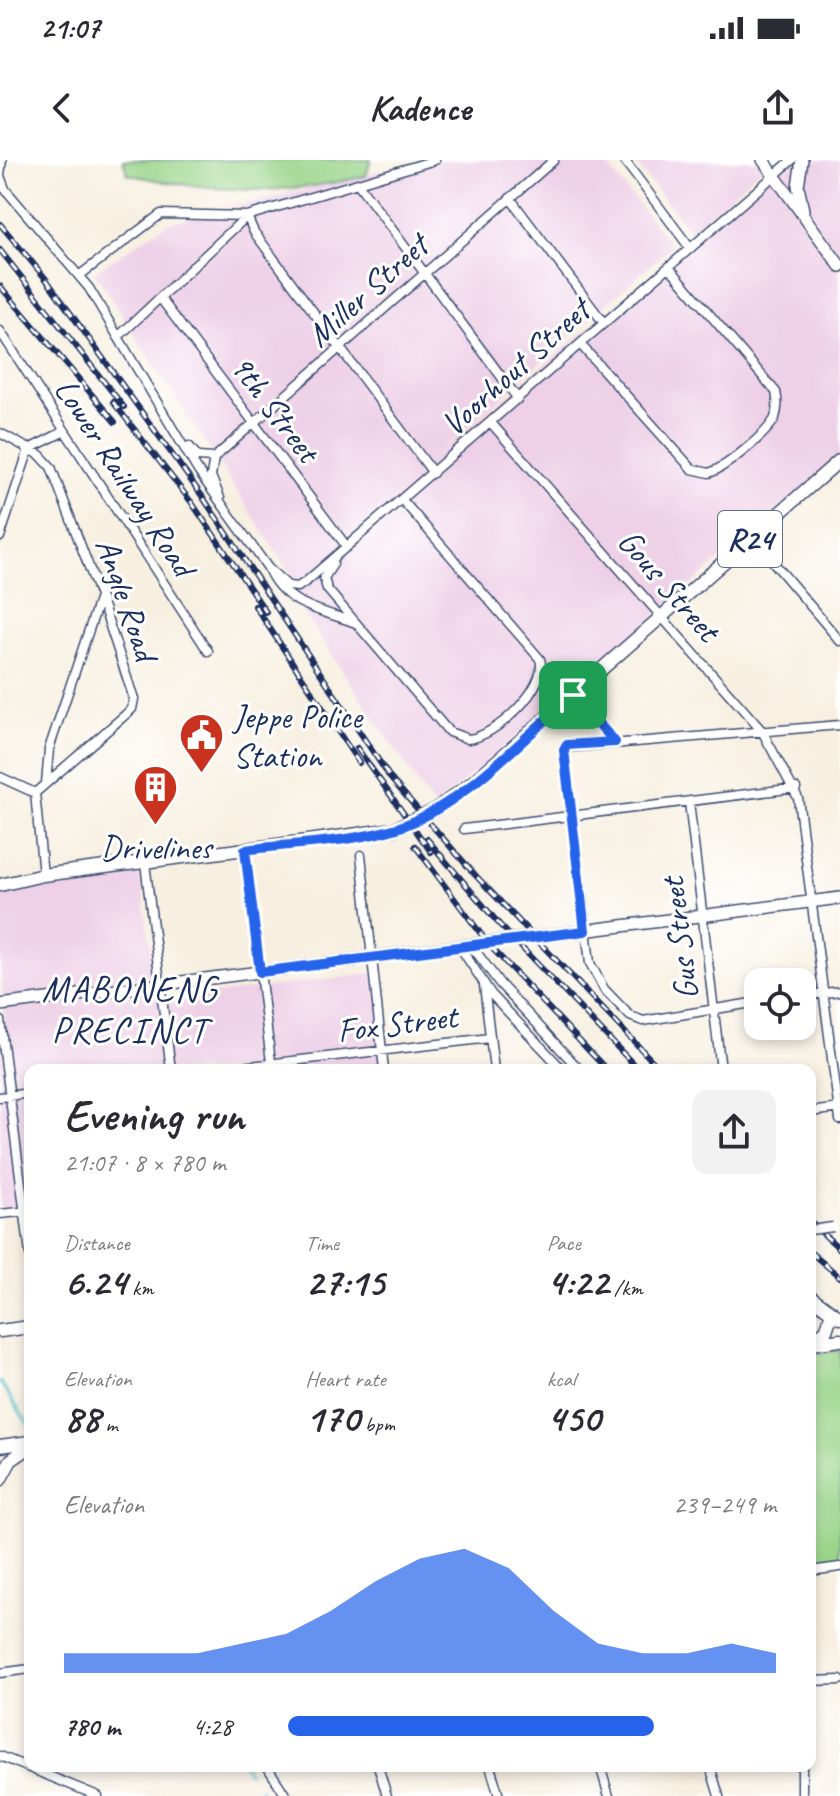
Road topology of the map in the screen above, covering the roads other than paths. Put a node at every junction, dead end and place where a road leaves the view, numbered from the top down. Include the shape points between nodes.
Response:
1 (2, 160) edge
2 (435, 160) edge
3 (554, 160) edge
4 (624, 160) edge
5 (763, 160) edge
6 (792, 160) edge
7 (802, 160) edge
8 (0, 176) edge
9 (775, 176) junction
10 (359, 185) junction
11 (510, 198) junction
12 (247, 216) junction
13 (805, 218) junction
14 (690, 248) junction
15 (840, 266) edge
16 (670, 268) junction
17 (424, 274) junction
18 (80, 275) junction
19 (161, 299) junction
20 (603, 322) junction
21 (0, 331) edge
22 (120, 338) junction
23 (580, 344) junction
24 (340, 349) junction
25 (518, 399) junction
26 (254, 422) junction
27 (492, 424) junction
28 (63, 432) junction
29 (0, 433) edge
30 (29, 449) junction
31 (214, 458) junction
32 (840, 461) edge
33 (433, 473) junction
34 (403, 501) junction
35 (222, 502) junction
36 (0, 537) edge
37 (752, 537) junction
38 (344, 551) junction
39 (268, 568) junction
40 (100, 596) junction
41 (661, 615) junction
42 (353, 622) junction
43 (840, 641) edge
44 (208, 651) dead end
45 (573, 695) junction
46 (840, 725) edge
47 (762, 731) junction
48 (615, 742) junction
49 (0, 777) edge
50 (46, 783) junction
51 (796, 788) junction
52 (35, 793) junction
53 (689, 802) junction
54 (571, 817) junction
55 (464, 829) dead end
56 (245, 850) junction
57 (361, 855) dead end
58 (145, 863) junction
59 (43, 875) junction
60 (0, 885) edge
61 (840, 898) edge
62 (811, 902) junction
63 (702, 917) junction
64 (585, 931) junction
65 (470, 945) junction
66 (371, 958) junction
67 (260, 972) junction
68 (163, 984) junction
69 (484, 984) junction
70 (840, 991) edge
71 (824, 993) junction
72 (816, 994) edge
73 (744, 1004) edge
74 (0, 1005) edge
75 (713, 1009) junction
76 (0, 1020) edge
77 (490, 1038) junction
78 (382, 1051) junction
79 (170, 1064) edge
80 (272, 1064) edge
81 (293, 1064) edge
82 (383, 1064) edge
83 (493, 1064) edge
84 (557, 1064) edge
85 (574, 1064) edge
86 (720, 1064) edge
87 (5, 1097) edge
88 (839, 1108) edge
89 (816, 1111) edge
90 (840, 1120) edge
91 (24, 1191) edge
92 (24, 1211) edge
93 (0, 1214) edge
94 (837, 1227) edge
95 (816, 1229) edge
96 (816, 1300) edge
97 (836, 1315) edge
98 (24, 1328) edge
99 (0, 1331) edge
100 (816, 1338) edge
101 (840, 1340) edge
102 (816, 1342) edge
103 (24, 1444) edge
104 (0, 1446) edge
105 (24, 1450) edge
106 (0, 1480) edge
107 (840, 1567) edge
108 (816, 1570) edge
109 (24, 1670) edge
110 (0, 1673) edge
111 (840, 1680) edge
112 (816, 1681) edge
113 (0, 1756) edge
114 (24, 1766) edge
115 (39, 1772) edge
116 (271, 1772) edge
117 (380, 1772) edge
118 (492, 1772) edge
119 (602, 1772) edge
120 (712, 1772) edge
121 (802, 1772) edge
122 (98, 1796) edge
123 (286, 1796) edge
124 (387, 1796) edge
125 (499, 1796) edge
126 (609, 1796) edge
127 (719, 1796) edge
128 (802, 1796) edge

1 - 8 street
2 - 10 street
3 - 11 street, Miller Street
4 - 14 street
5 - 9 main road
6 - 9 street, Voorhout Street
7 - 13 main road via 798,186
8 - 18 street via 5,189
9 - 13 main road
9 - 14 street, Voorhout Street
10 - 12 street
10 - 17 street
11 - 17 street, Miller Street
11 - 20 street
12 - 18 street via 161,214
12 - 19 street
12 - 24 street
13 - 15 main road
14 - 16 street, Voorhout Street
16 - 20 street, Voorhout Street
16 - 23 street via 774,387 778,407 768,429 720,469 700,473
17 - 24 street, Miller Street
17 - 25 street
18 - 22 street
19 - 22 street
19 - 26 street, 9th Street
20 - 23 street, Voorhout Street
21 - 28 street, Lower Railway Road
22 - 31 street via 194,454
22 - 35 street via 198,471
23 - 25 street, Voorhout Street
24 - 26 street, Miller Street
24 - 33 street
25 - 27 street, Voorhout Street
26 - 31 street, Miller Street
26 - 38 street, 9th Street
27 - 33 street, Voorhout Street
27 - 41 street, Gous Street
28 - 30 street
28 - 44 street, Lower Railway Road
29 - 30 street, Angle Road
30 - 36 street
30 - 40 street, Angle Road via 51,467
31 - 35 street via 211,476
32 - 37 main road, R24
33 - 34 street, Voorhout Street
34 - 38 street, Voorhout Street
34 - 42 street via 532,648 542,665 534,691 490,731 468,739 449,732
35 - 39 street
37 - 41 main road, R24
37 - 43 street
38 - 39 street, Voorhout Street via 298,587 288,586
38 - 42 street via 325,583
39 - 42 street via 287,596
40 - 50 street via 49,749
40 - 50 street, Angle Road via 134,699 132,709
41 - 45 main road, R24
41 - 47 street, Gous Street
45 - 48 street
45 - 56 main road, R24, bridge via 435,810 394,829
46 - 47 street
47 - 48 street
47 - 51 street, Gous Street
48 - 54 street via 565,747
49 - 52 street
50 - 52 street
51 - 53 street
51 - 62 street
52 - 59 street
53 - 54 street
53 - 63 street, Gus Street
54 - 55 street
54 - 64 street
56 - 58 main road, R24
56 - 67 street
57 - 66 street
58 - 59 main road, R24
58 - 68 street
59 - 60 main road, R24
61 - 62 main road
62 - 63 main road
62 - 71 street
63 - 64 main road
63 - 75 street, Gus Street
64 - 65 main road, bridge
64 - 75 street via 598,982 634,1019
65 - 66 main road
65 - 69 street
65 - 85 street
66 - 67 main road
66 - 78 street
67 - 68 main road
67 - 80 street
68 - 74 main road
68 - 79 street
69 - 77 street
69 - 84 street
70 - 71 street
71 - 72 street
71 - 88 street
73 - 75 street
75 - 86 street, Gus Street
76 - 87 street
77 - 78 street, Fox Street
77 - 83 street
78 - 81 street, Fox Street
78 - 82 street
87 - 91 street
88 - 89 street
88 - 90 street
92 - 93 street
94 - 95 street, bridge
96 - 97 main road
97 - 100 main road
98 - 99 main road
101 - 102 main road
103 - 104 main road
105 - 106 main road
107 - 108 street
109 - 110 street
111 - 112 street
113 - 114 street
115 - 122 street
116 - 123 street
117 - 124 street
118 - 125 street
119 - 126 street
120 - 127 street
121 - 128 street

